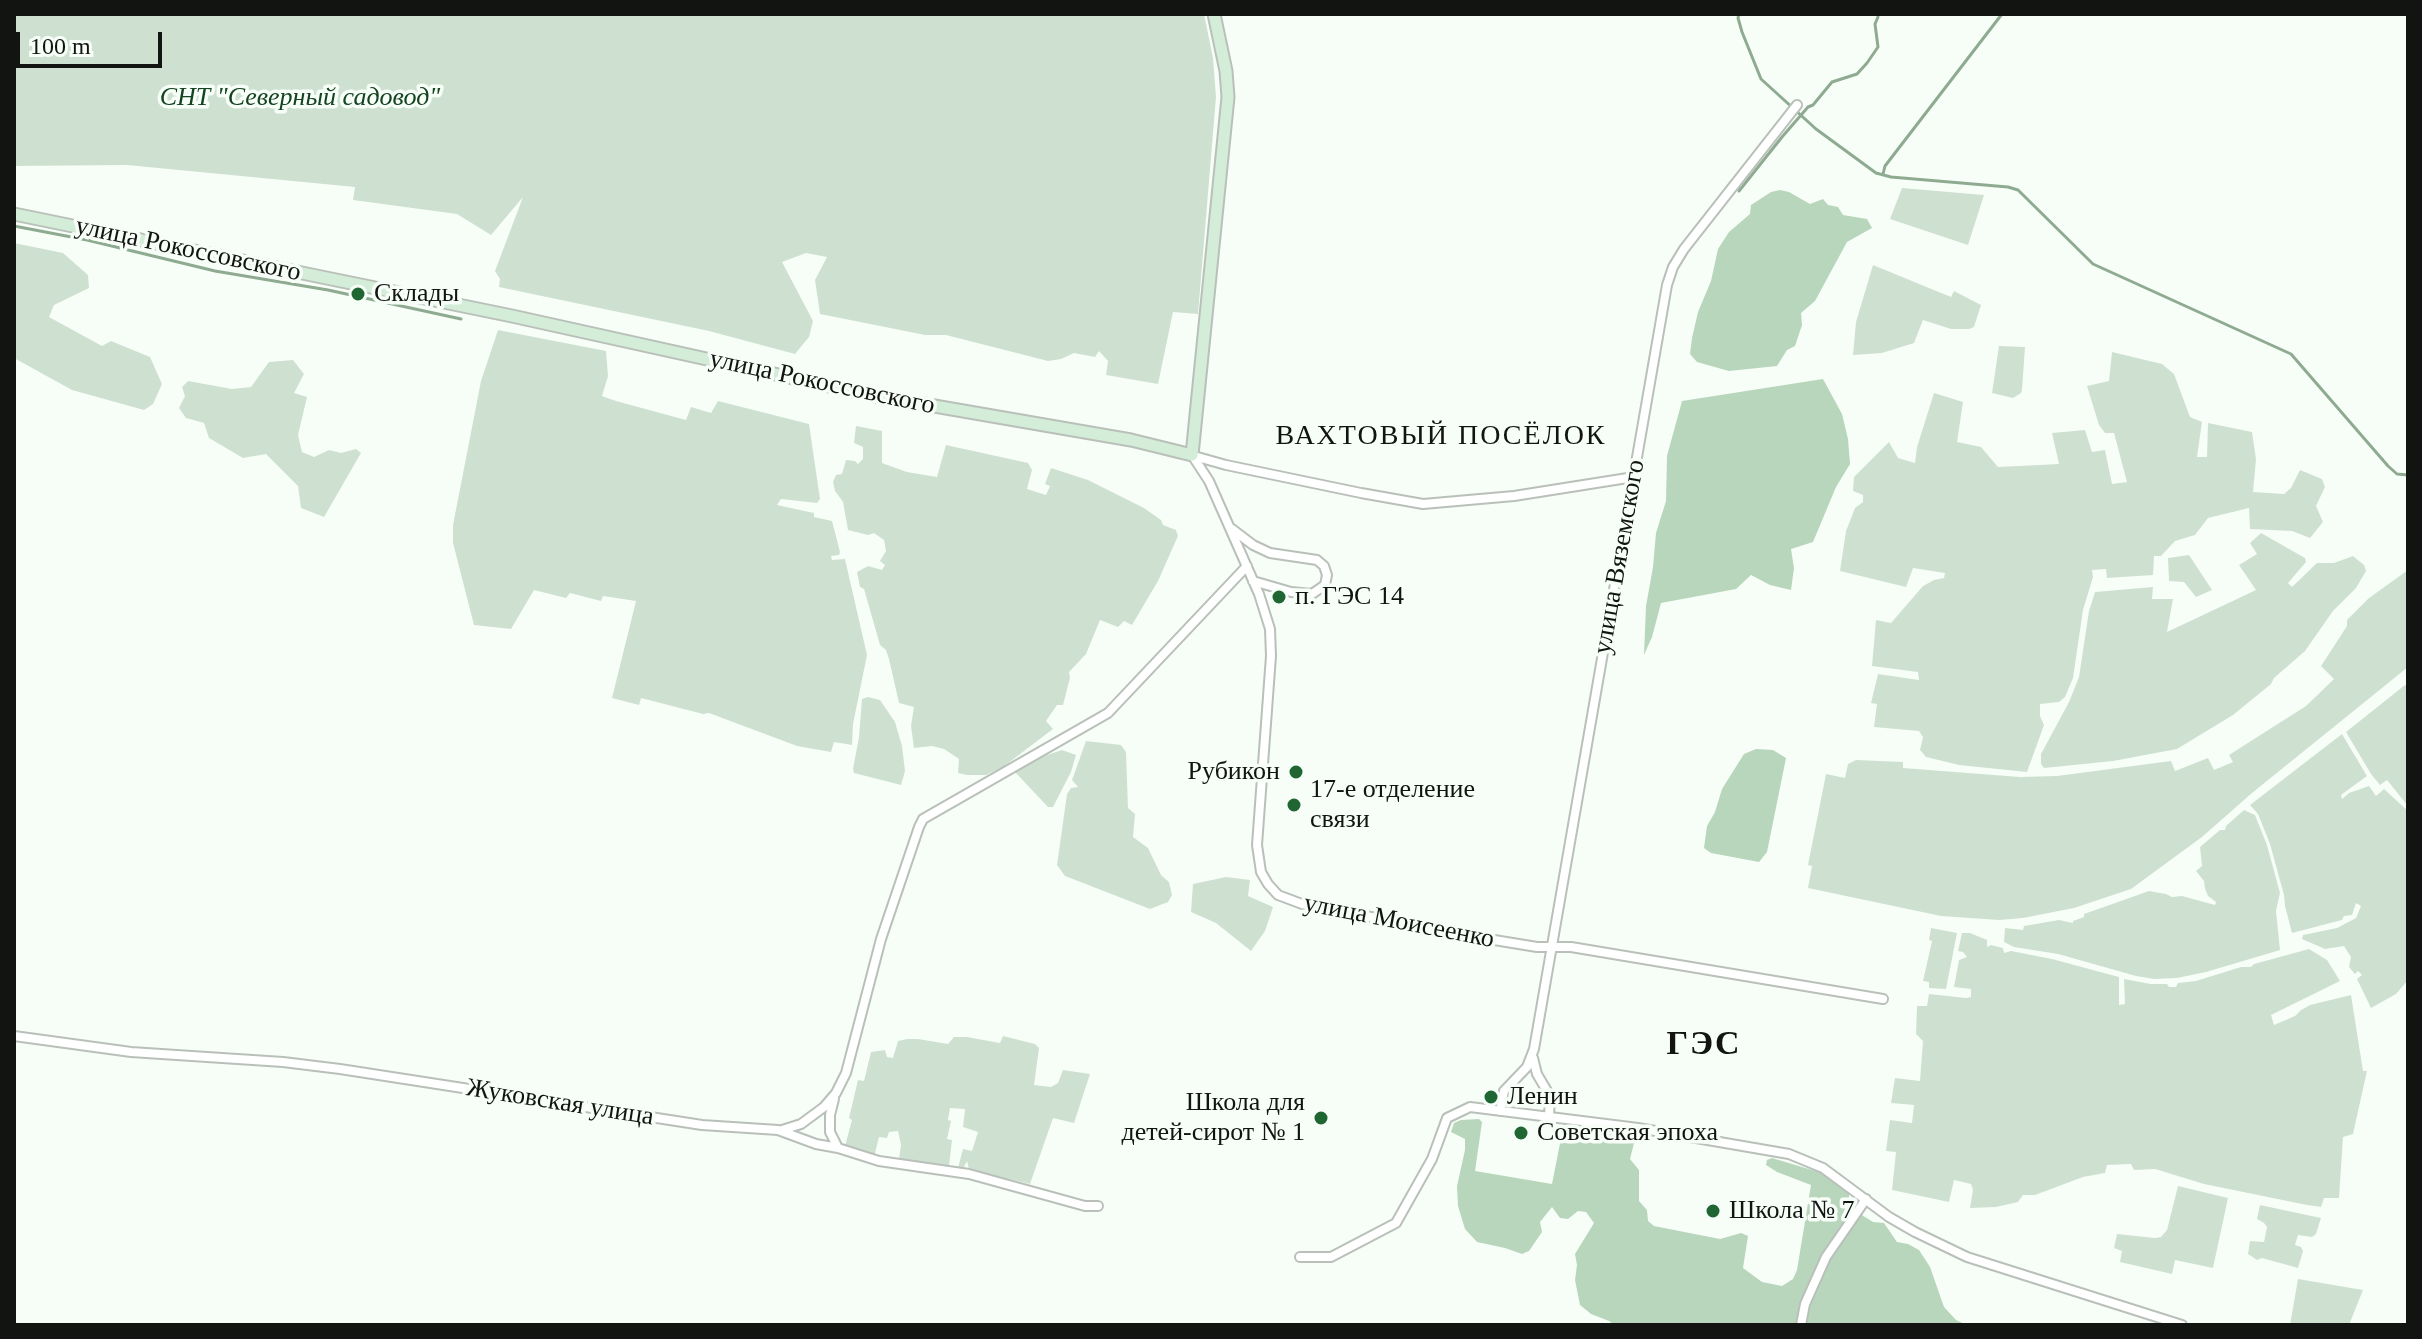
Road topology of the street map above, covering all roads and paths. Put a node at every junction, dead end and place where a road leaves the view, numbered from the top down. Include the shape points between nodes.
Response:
1 (1214, 14) edge
2 (1797, 105) dead end
3 (14, 214) edge
4 (1192, 455) junction
5 (1634, 477) junction
6 (1230, 527) junction
7 (1247, 566) junction
8 (1253, 581) junction
9 (1553, 947) junction
10 (1883, 999) dead end
11 (14, 1036) edge
12 (1534, 1049) junction
13 (1515, 1079) junction
14 (1542, 1082) junction
15 (836, 1093) junction
16 (1500, 1111) junction
17 (1549, 1117) junction
18 (778, 1130) junction
19 (838, 1148) junction
20 (1866, 1199) junction
21 (1098, 1206) dead end
22 (1300, 1257) dead end
23 (1801, 1324) edge
24 (2182, 1325) edge

1 - 4 street via 1228,97
2 - 5 street, улица Вяземского via 1669,275
3 - 4 street, улица Рокоссовского via 865,394
4 - 5 street, улица Рокоссовского via 1423,504
4 - 6 street, улица Моисеенко
5 - 9 street, улица Вяземского
6 - 7 street, улица Моисеенко
6 - 8 street via 1270,553 1317,560 1327,575 1325,585 1312,594
7 - 8 street, улица Моисеенко
7 - 15 street via 1108,713 923,819
8 - 9 street, улица Моисеенко via 1272,647 1257,845 1268,884 1284,899 1302,904
9 - 10 street, улица Моисеенко
9 - 12 street, улица Вяземского
11 - 18 street, Жуковская улица via 131,1052 340,1069 702,1125
12 - 13 street
12 - 14 street
13 - 14 street via 1530,1076
13 - 16 street via 1504,1091
14 - 17 street via 1550,1096
15 - 18 street via 810,1119
15 - 19 street via 830,1132
16 - 17 street
16 - 22 street via 1470,1107 1447,1118 1432,1159 1396,1223 1331,1257
17 - 20 street via 1789,1154 1823,1168
18 - 19 street, Жуковская улица
19 - 21 street, Жуковская улица
20 - 23 street via 1826,1257
20 - 24 street via 1915,1232 1967,1257

